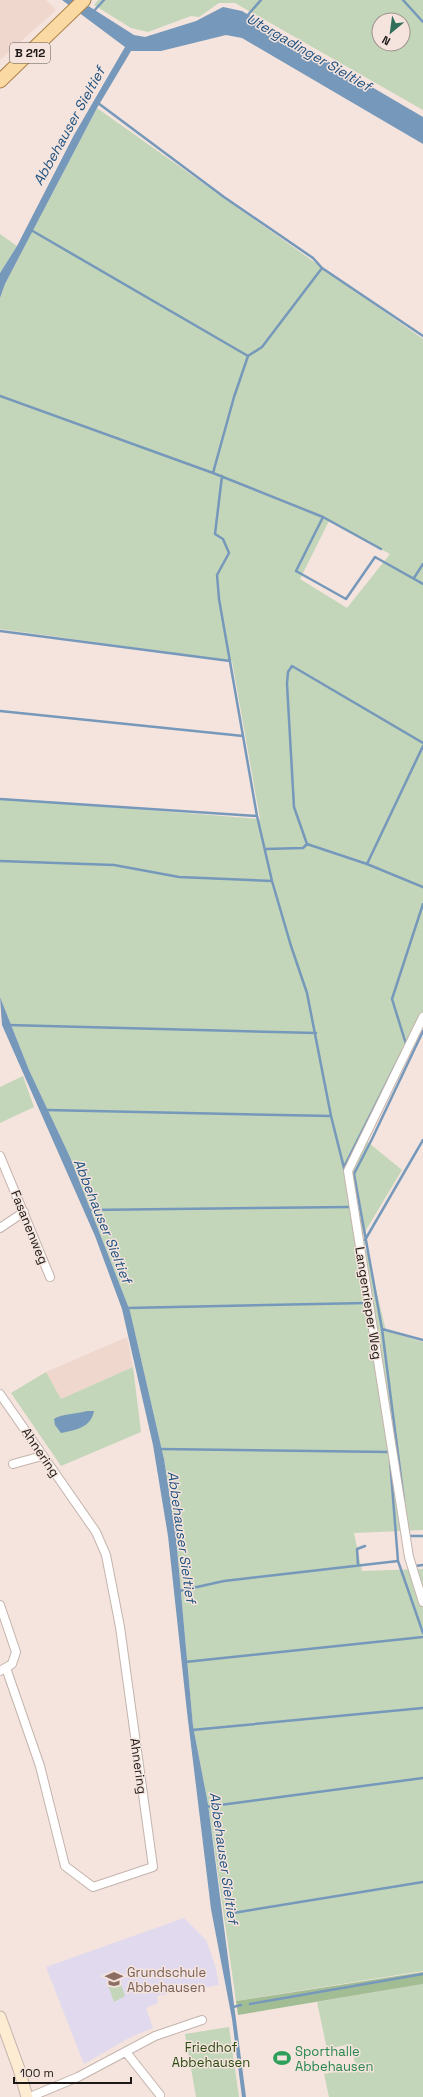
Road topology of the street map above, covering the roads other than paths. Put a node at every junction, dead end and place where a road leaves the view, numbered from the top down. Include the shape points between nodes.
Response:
1 (84, 0) edge
2 (1, 79) edge
3 (423, 1017) edge
4 (0, 1156) edge
5 (24, 1212) junction
6 (0, 1228) edge
7 (50, 1277) dead end
8 (0, 1394) edge
9 (42, 1456) junction
10 (13, 1464) dead end
11 (423, 1602) edge
12 (0, 1605) edge
13 (3, 1670) edge
14 (0, 2017) edge
15 (202, 2020) dead end
16 (126, 2052) junction
17 (160, 2095) dead end
18 (27, 2097) edge
19 (30, 2097) edge

1 - 2 main road, B 212
3 - 11 street, Langenrieper Weg via 348,1171 409,1557
4 - 5 street, Fasanenweg
5 - 6 street
5 - 7 street, Fasanenweg
8 - 9 street, Ahnering
9 - 10 street
9 - 13 street, Ahnering via 96,1532 106,1555 120,1627 153,1867 93,1887 65,1866 40,1766
12 - 13 street, Ahnering via 16,1652 15,1659
14 - 18 main road
15 - 16 street via 155,2036
16 - 17 street
16 - 19 street via 78,2077

